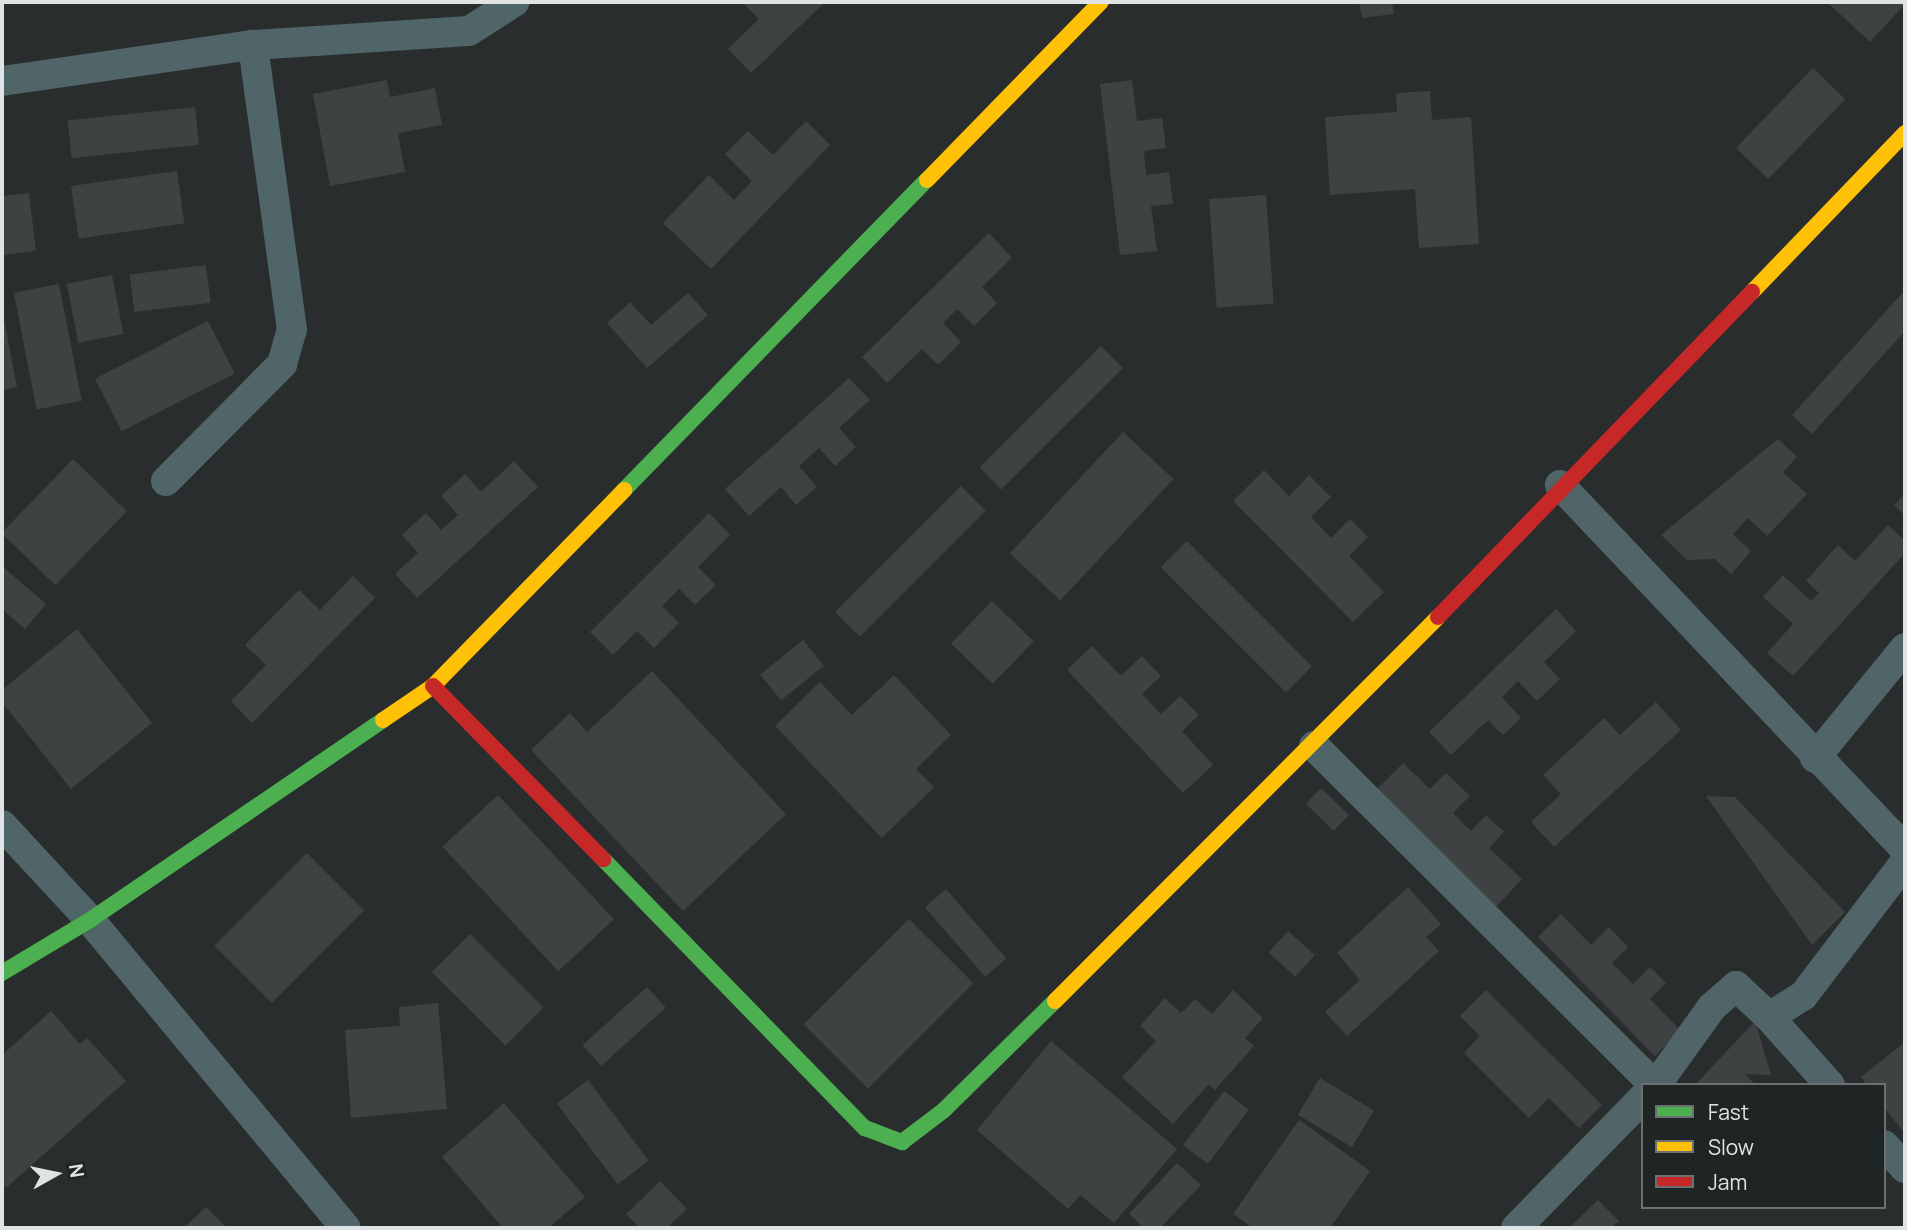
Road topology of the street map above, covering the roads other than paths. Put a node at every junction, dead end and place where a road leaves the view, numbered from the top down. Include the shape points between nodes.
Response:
1 (514, 2) edge
2 (1101, 2) edge
3 (253, 45) junction
4 (2, 81) edge
5 (1905, 133) edge
6 (166, 481) dead end
7 (1560, 485) junction
8 (1905, 648) edge
9 (433, 686) junction
10 (1314, 746) junction
11 (1815, 758) junction
12 (2, 825) edge
13 (1905, 849) edge
14 (1905, 862) edge
15 (90, 920) junction
16 (2, 973) edge
17 (1769, 1017) junction
18 (1653, 1083) edge
19 (1656, 1083) edge
20 (1828, 1083) edge
21 (1641, 1100) edge
22 (1886, 1146) edge
23 (1905, 1168) edge
24 (346, 1228) edge
25 (1516, 1228) edge

1 - 3 street via 469,31
2 - 9 street
3 - 4 street
3 - 6 street via 292,330 282,364
5 - 7 street
7 - 10 street
7 - 11 street
8 - 11 street
9 - 10 street via 865,1128 902,1142 943,1111
9 - 15 street
10 - 18 street
11 - 13 street
12 - 15 street
14 - 17 street via 1803,996
15 - 16 street
15 - 24 street
17 - 19 street via 1736,986 1712,1007
17 - 20 street
21 - 25 street
22 - 23 street

